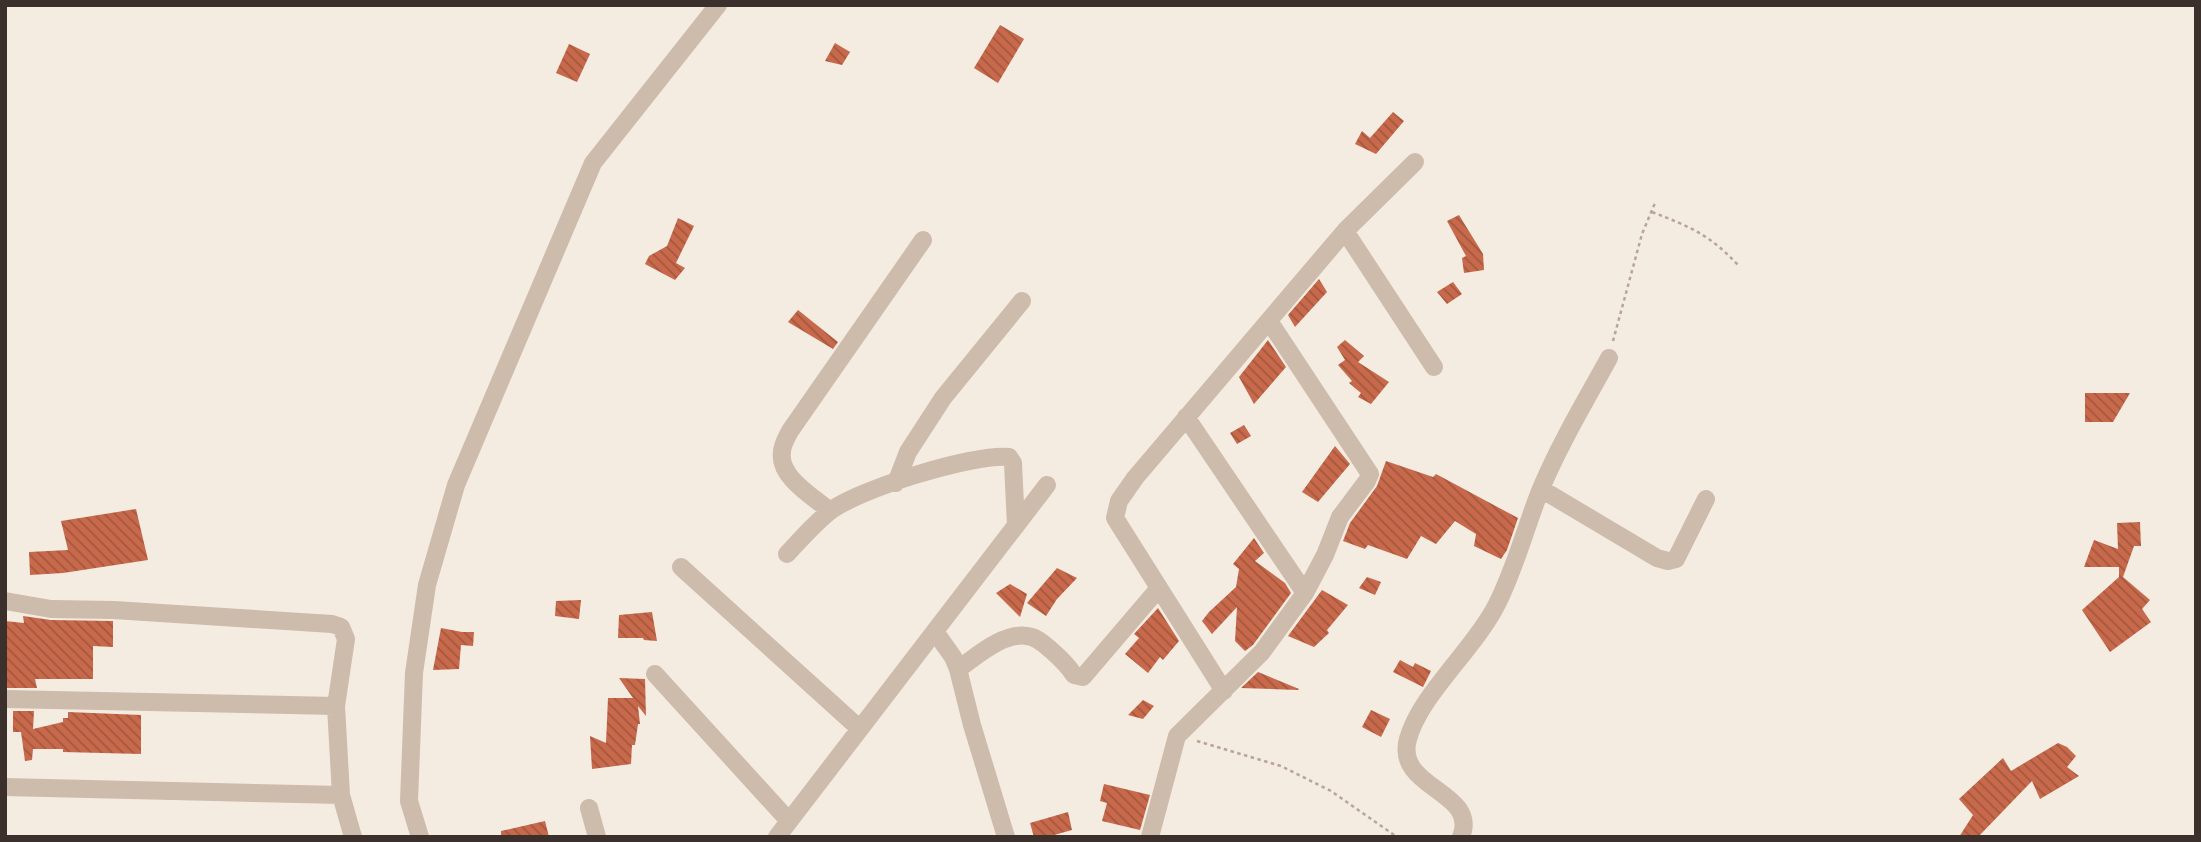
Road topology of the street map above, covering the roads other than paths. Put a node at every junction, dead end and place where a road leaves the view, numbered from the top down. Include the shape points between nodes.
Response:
1 (718, 5) edge
2 (1415, 162) dead end
3 (1345, 231) junction
4 (923, 240) dead end
5 (1022, 300) dead end
6 (1269, 321) junction
7 (1609, 358) road end
8 (1434, 367) dead end
9 (1186, 417) junction
10 (896, 483) junction
11 (1047, 485) dead end
12 (1541, 489) junction
13 (1706, 499) dead end
14 (830, 510) junction
15 (1016, 526) junction
16 (787, 554) dead end
17 (681, 567) dead end
18 (1159, 588) junction
19 (1305, 593) junction
20 (5, 601) edge
21 (936, 633) junction
22 (958, 669) junction
23 (655, 674) dead end
24 (1224, 691) junction
25 (5, 699) edge
26 (336, 706) junction
27 (860, 729) junction
28 (5, 787) edge
29 (341, 795) junction
30 (589, 808) dead end
31 (789, 821) junction
32 (353, 837) edge
33 (419, 837) edge
34 (597, 837) edge
35 (777, 837) edge
36 (1006, 837) edge
37 (1150, 837) edge
38 (1461, 837) edge

1 - 33 street via 593,163 456,485 427,585 414,673 409,801
2 - 3 street
3 - 6 street
3 - 8 street
4 - 14 street via 790,431 781,452 790,477
5 - 10 street via 943,398 908,452
6 - 9 street
6 - 19 street via 1370,474 1340,517
7 - 12 street
9 - 18 street via 1130,485 1115,518
9 - 19 street
10 - 14 street
10 - 15 street via 954,462 1009,457
11 - 15 street
12 - 13 street via 1668,561 1676,559
12 - 38 street via 1496,606 1414,723 1407,742 1407,760 1416,774 1457,806 1464,821
14 - 16 street
15 - 21 street
17 - 27 street
18 - 22 street via 1083,677 1073,675 1066,662 1036,638 1025,635 992,646
18 - 24 street
19 - 24 street via 1262,652
20 - 26 street via 51,609 337,625 346,639
21 - 22 street
21 - 27 street
22 - 36 street
23 - 31 street
24 - 37 street via 1178,736
25 - 26 street
26 - 29 street
27 - 31 street
28 - 29 street
29 - 32 street
30 - 34 street
31 - 35 street

